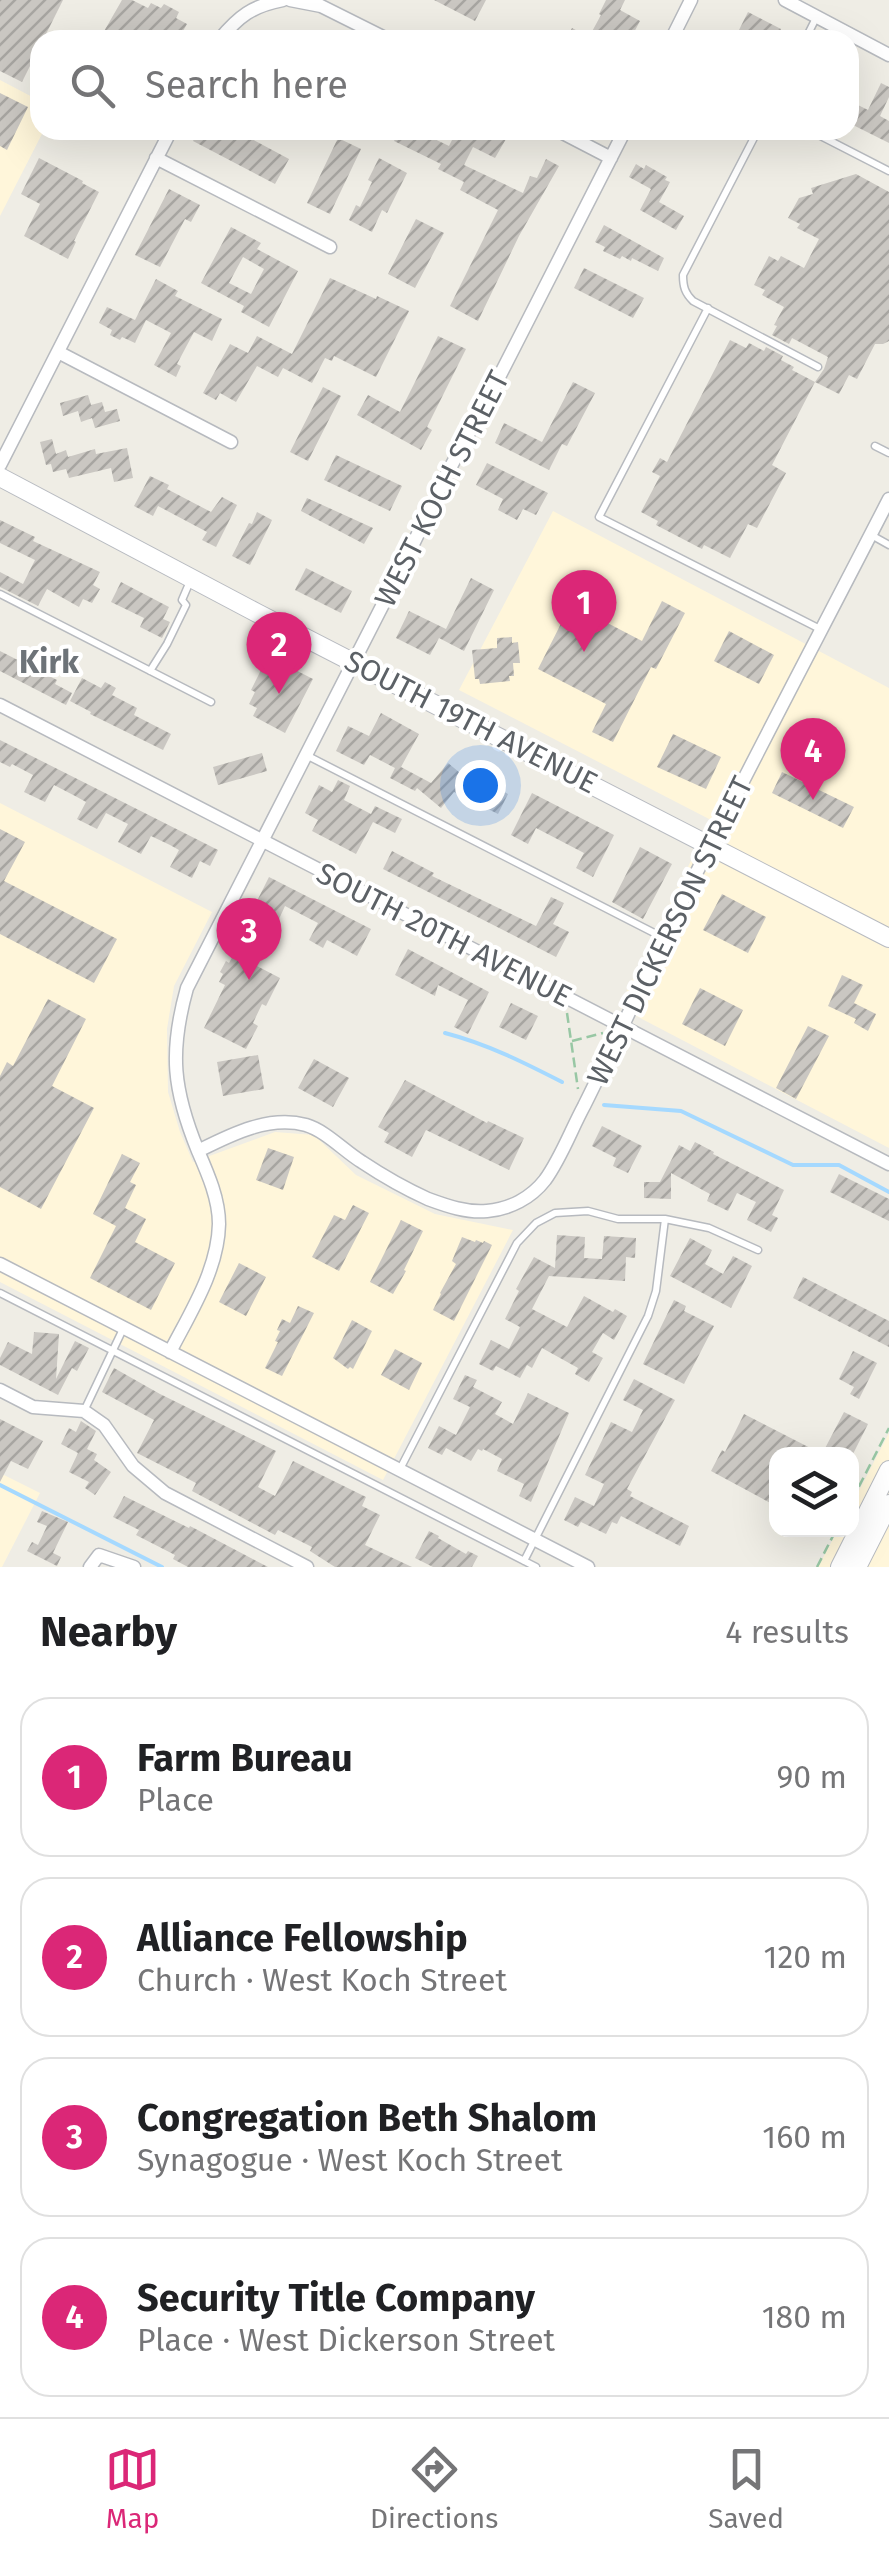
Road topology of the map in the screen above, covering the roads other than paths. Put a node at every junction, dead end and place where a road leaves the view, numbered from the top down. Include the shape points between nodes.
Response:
1 (287, 0) edge
2 (691, 0) edge
3 (785, 0) edge
4 (817, 17) junction
5 (227, 30) edge
6 (369, 30) edge
7 (675, 30) edge
8 (810, 30) edge
9 (842, 30) edge
10 (859, 39) edge
11 (889, 55) edge
12 (165, 140) edge
13 (576, 140) edge
14 (620, 140) edge
15 (753, 140) edge
16 (829, 140) edge
17 (156, 158) junction
18 (611, 158) junction
19 (889, 171) edge
20 (330, 247) dead end
21 (708, 308) junction
22 (58, 352) junction
23 (818, 367) dead end
24 (231, 442) dead end
25 (875, 446) dead end
26 (889, 453) edge
27 (0, 465) edge
28 (0, 477) edge
29 (889, 500) edge
30 (871, 535) junction
31 (889, 545) edge
32 (192, 578) junction
33 (0, 594) edge
34 (820, 630) junction
35 (354, 661) junction
36 (150, 671) junction
37 (211, 702) dead end
38 (0, 705) edge
39 (305, 754) junction
40 (261, 840) junction
41 (710, 847) junction
42 (664, 938) junction
43 (889, 938) edge
44 (623, 1028) junction
45 (198, 1151) junction
46 (889, 1164) edge
47 (664, 1219) junction
48 (758, 1250) dead end
49 (0, 1264) edge
50 (0, 1293) edge
51 (123, 1328) junction
52 (112, 1351) junction
53 (170, 1352) junction
54 (0, 1390) edge
55 (84, 1411) junction
56 (399, 1470) junction
57 (889, 1470) edge
58 (889, 1504) edge
59 (534, 1540) junction
60 (524, 1560) junction
61 (92, 1564) edge
62 (134, 1567) edge
63 (307, 1567) edge
64 (536, 1567) edge
65 (588, 1567) edge
66 (840, 1567) edge
67 (857, 1567) edge

1 - 5 street via 263,4
1 - 6 street via 322,6
2 - 7 street
3 - 4 street
4 - 8 lane
4 - 9 street
10 - 11 street
12 - 17 street
13 - 18 street
14 - 18 street, WEST KOCH STREET
15 - 21 lane via 683,276 687,294
16 - 19 lane
17 - 20 street
17 - 22 street
18 - 35 street, WEST KOCH STREET
21 - 23 lane
21 - 34 lane via 599,516
22 - 24 street
22 - 27 street
25 - 26 lane
28 - 32 main road, SOUTH 19TH AVENUE
29 - 30 street, WEST DICKERSON STREET
30 - 31 lane
30 - 34 street, WEST DICKERSON STREET
32 - 35 main road, SOUTH 19TH AVENUE
32 - 36 lane via 186,605
33 - 36 lane
34 - 41 street, WEST DICKERSON STREET
35 - 39 street, WEST KOCH STREET
35 - 41 main road, SOUTH 19TH AVENUE
36 - 37 lane
38 - 40 street, SOUTH 20TH AVENUE
39 - 40 street, WEST KOCH STREET
39 - 42 lane
40 - 44 street, SOUTH 20TH AVENUE
40 - 45 street, WEST KOCH STREET via 179,1015 176,1074
41 - 42 street, WEST DICKERSON STREET
41 - 43 main road, SOUTH 19TH AVENUE
42 - 44 street, WEST DICKERSON STREET
44 - 45 street, WEST DICKERSON STREET via 546,1178 514,1204 460,1210 419,1194 298,1124 237,1132
44 - 46 street, SOUTH 20TH AVENUE
45 - 53 street, WEST KOCH STREET via 219,1224 214,1260
47 - 48 lane via 710,1228
47 - 56 lane via 588,1211 554,1213 536,1222 516,1243
47 - 59 lane via 648,1316
49 - 51 street
50 - 52 lane
51 - 52 lane
51 - 53 street
52 - 55 lane
52 - 60 lane
53 - 56 street
54 - 55 street via 33,1406
55 - 63 street via 165,1493
56 - 59 street
57 - 66 main road
58 - 67 main road
59 - 60 lane
59 - 65 street
60 - 64 lane
61 - 62 street via 100,1555

